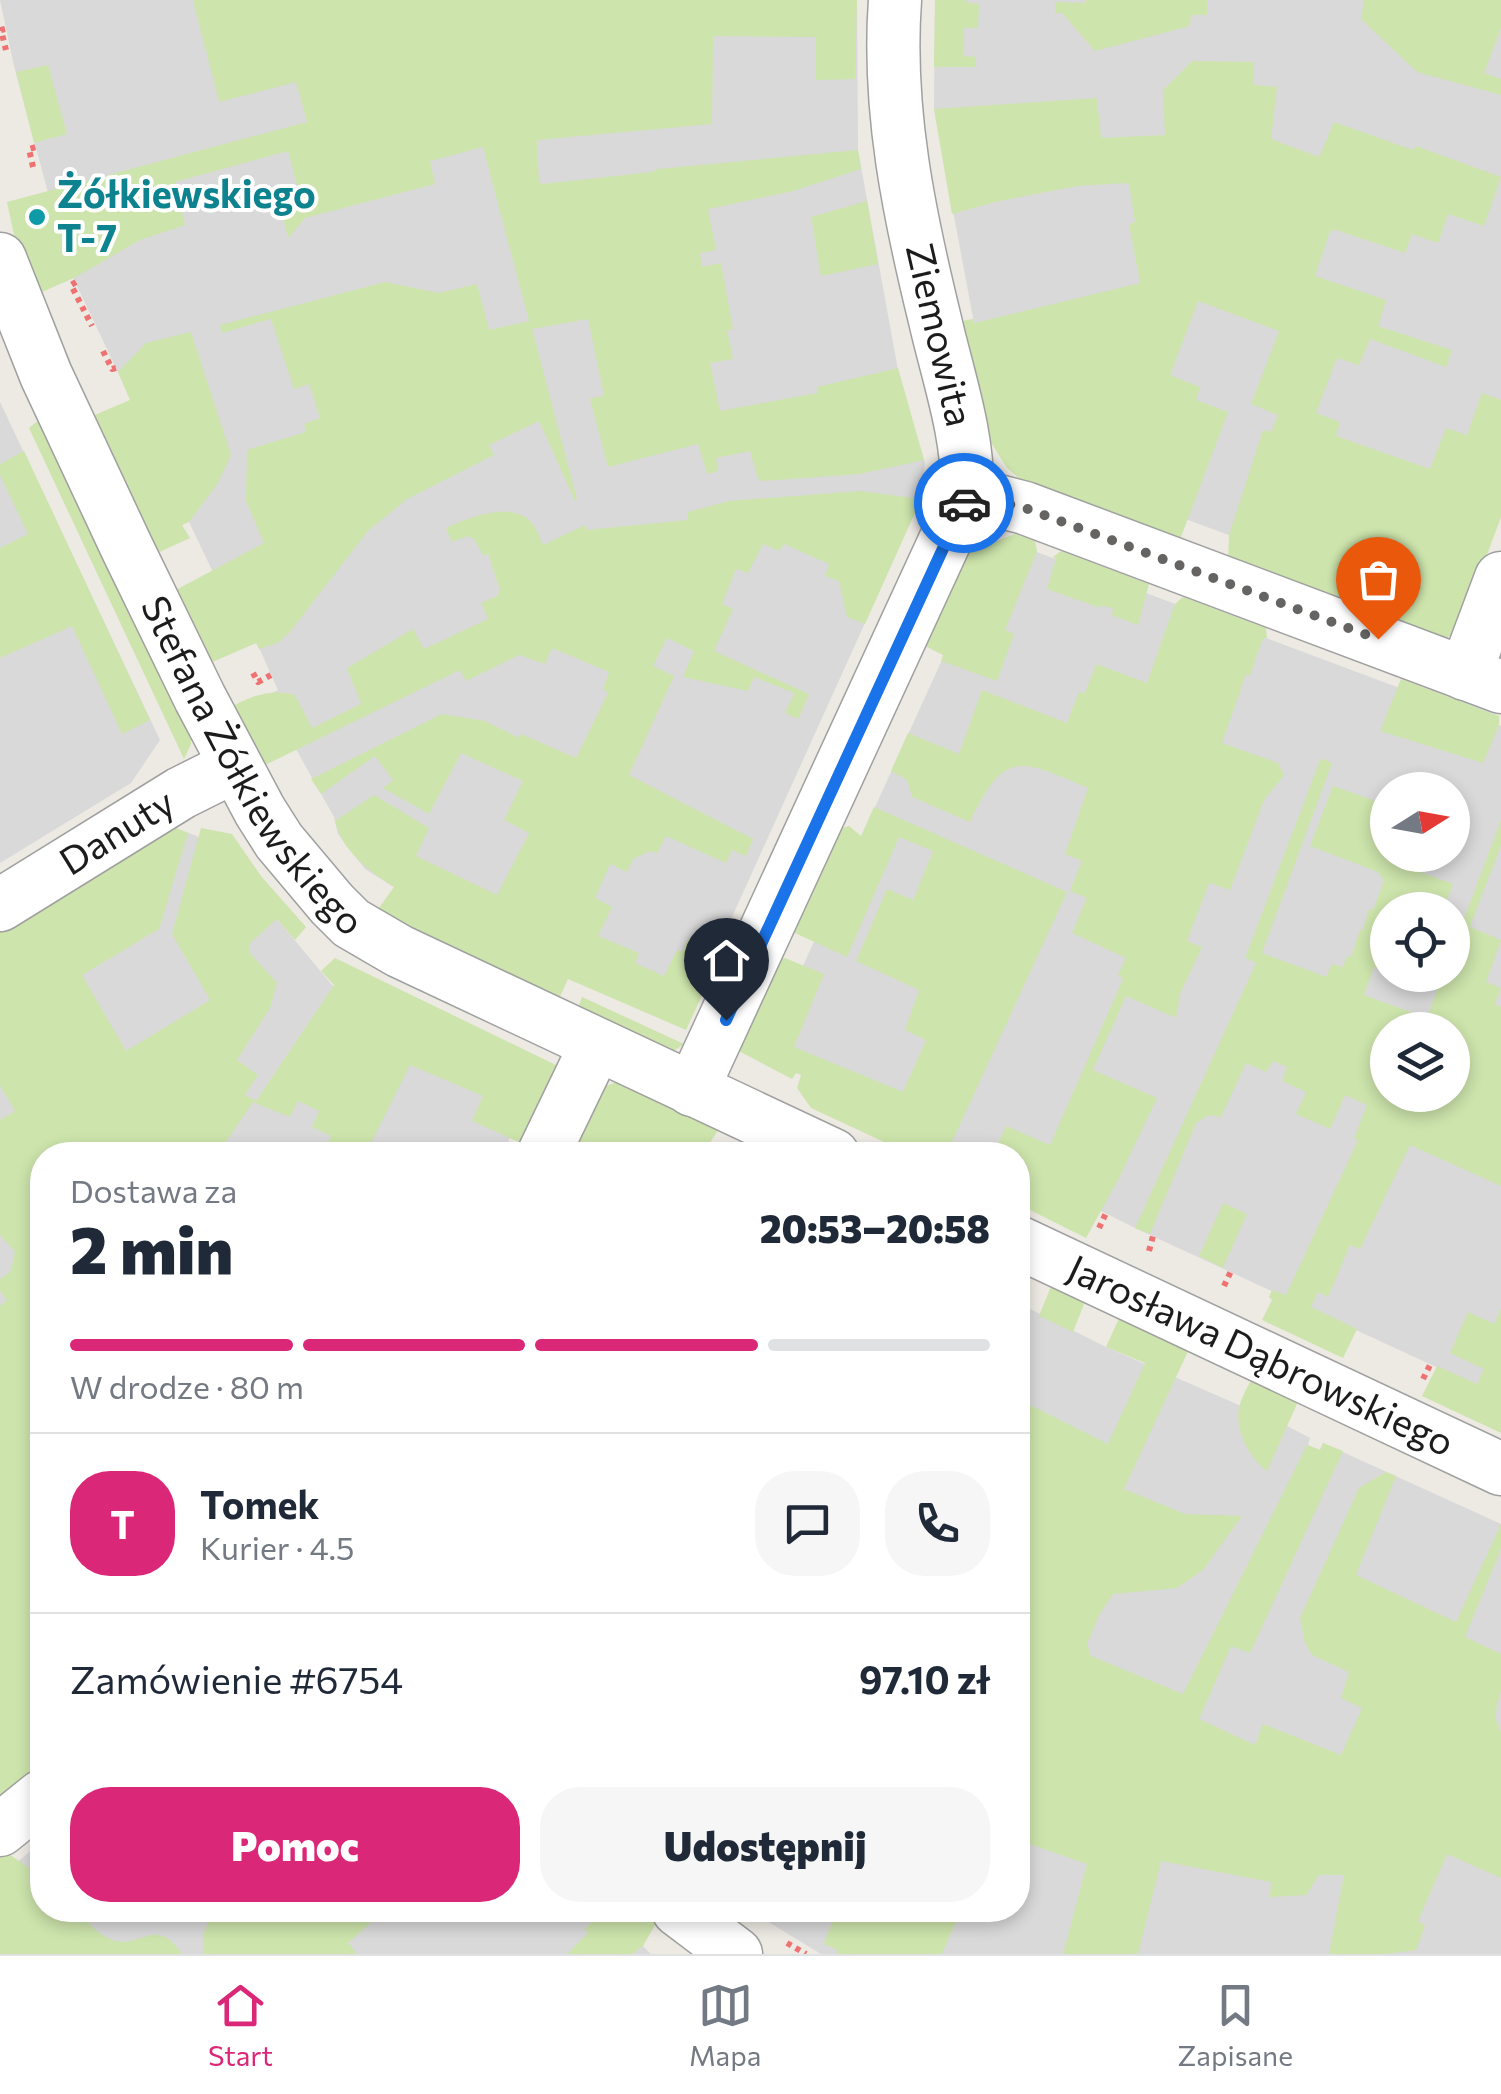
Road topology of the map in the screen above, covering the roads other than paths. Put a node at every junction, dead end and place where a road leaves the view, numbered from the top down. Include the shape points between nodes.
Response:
1 (895, 0) edge
2 (0, 259) edge
3 (967, 494) junction
4 (1501, 578) edge
5 (1483, 680) edge
6 (234, 766) junction
7 (0, 905) edge
8 (596, 1045) junction
9 (692, 1090) junction
10 (548, 1142) edge
11 (805, 1142) edge
12 (1030, 1248) edge
13 (1501, 1469) edge
14 (30, 1806) edge
15 (0, 1830) edge
16 (694, 1922) edge
17 (736, 1954) edge

1 - 3 street, Ziemowita via 894,90 906,200 965,444
2 - 6 street, Stefana Żółkiewskiego via 46,374
3 - 5 street via 1025,508
3 - 9 street, Ziemowita
4 - 5 street
6 - 7 street, Danuty
6 - 8 street, Stefana Żółkiewskiego via 279,841 351,923
8 - 9 street, Stefana Żółkiewskiego
8 - 10 street
9 - 11 street
12 - 13 street, Jarosława Dąbrowskiego
14 - 15 street
16 - 17 street

